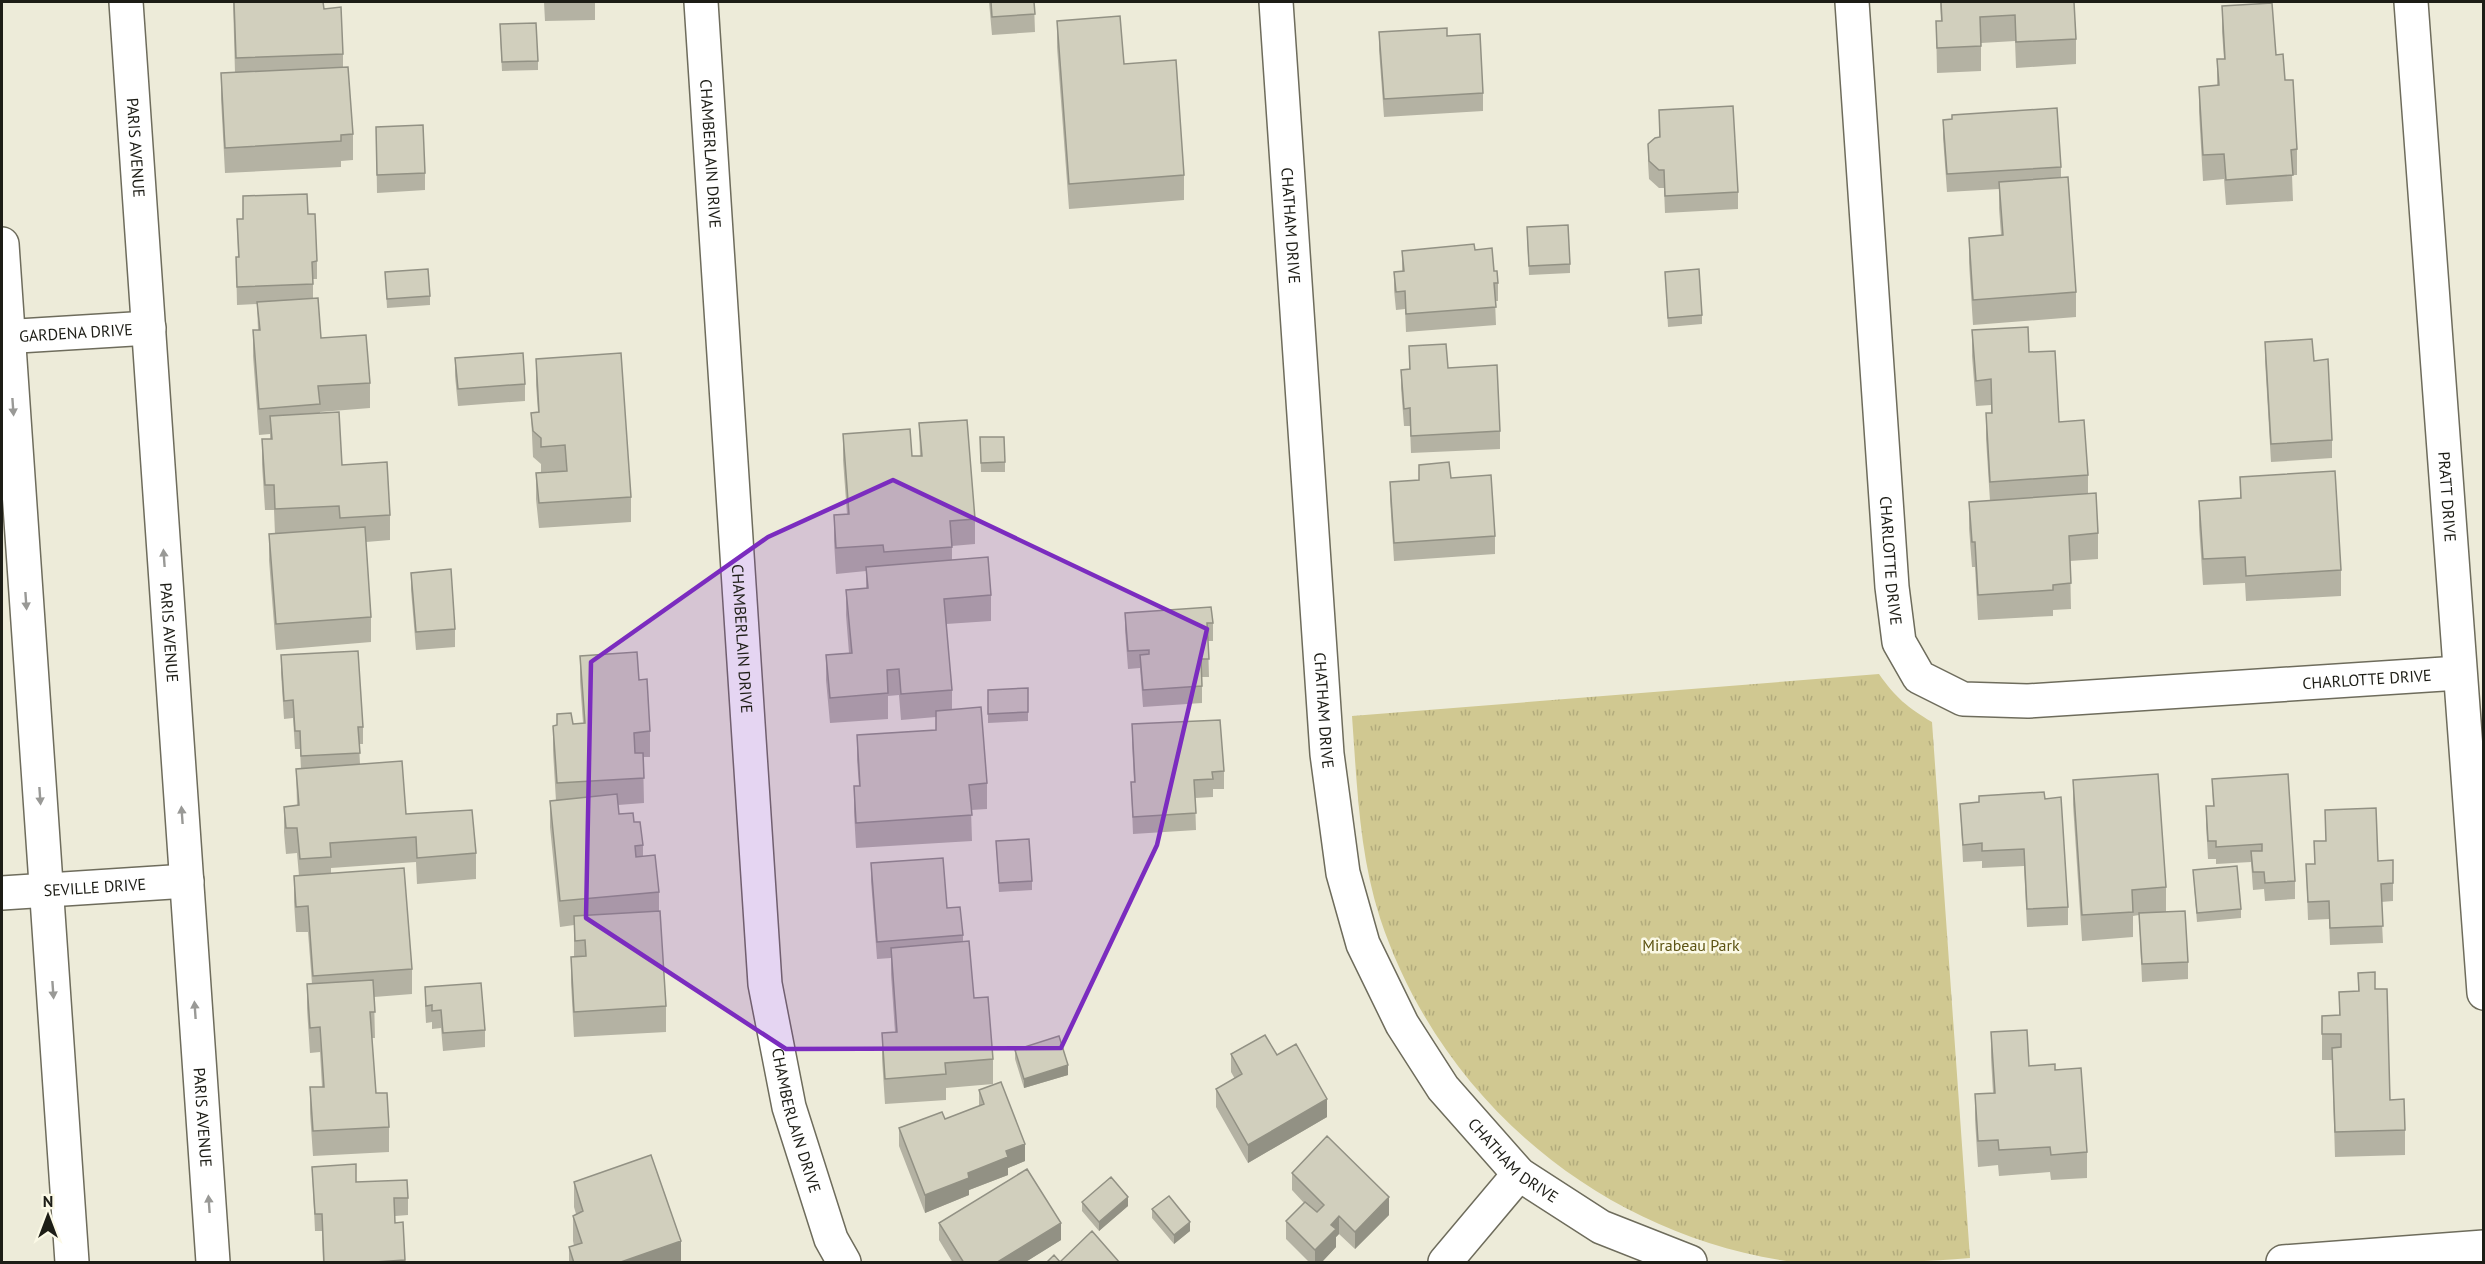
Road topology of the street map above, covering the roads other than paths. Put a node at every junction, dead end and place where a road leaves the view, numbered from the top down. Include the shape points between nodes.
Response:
1 (126, 2) edge
2 (701, 2) edge
3 (1276, 2) edge
4 (1852, 2) edge
5 (2410, 2) edge
6 (2, 244) edge
7 (149, 328) junction
8 (5, 336) edge
9 (2459, 673) junction
10 (187, 881) junction
11 (46, 890) junction
12 (2, 893) edge
13 (2484, 993) edge
14 (1519, 1174) junction
15 (2484, 1247) edge
16 (72, 1263) edge
17 (213, 1263) edge
18 (844, 1263) edge
19 (1445, 1263) edge
20 (1689, 1263) edge
21 (2283, 1263) edge

1 - 7 street, PARIS AVENUE
2 - 18 street, CHAMBERLAIN DRIVE via 765,984 789,1107 831,1239
3 - 14 street, CHATHAM DRIVE via 1327,754 1342,873 1363,944 1402,1024 1443,1088
4 - 9 street, CHARLOTTE DRIVE via 1892,587 1899,642 1919,677 1963,699 2028,701
5 - 9 street, PRATT DRIVE
6 - 8 street
7 - 8 street, GARDENA DRIVE
10 -> 7 street, PARIS AVENUE
8 -> 11 street
9 - 13 street, PRATT DRIVE
10 - 11 street, SEVILLE DRIVE
17 -> 10 street, PARIS AVENUE
11 - 12 street, SEVILLE DRIVE
11 -> 16 street
14 - 19 street
14 - 20 street, CHATHAM DRIVE via 1601,1227
15 - 21 street

